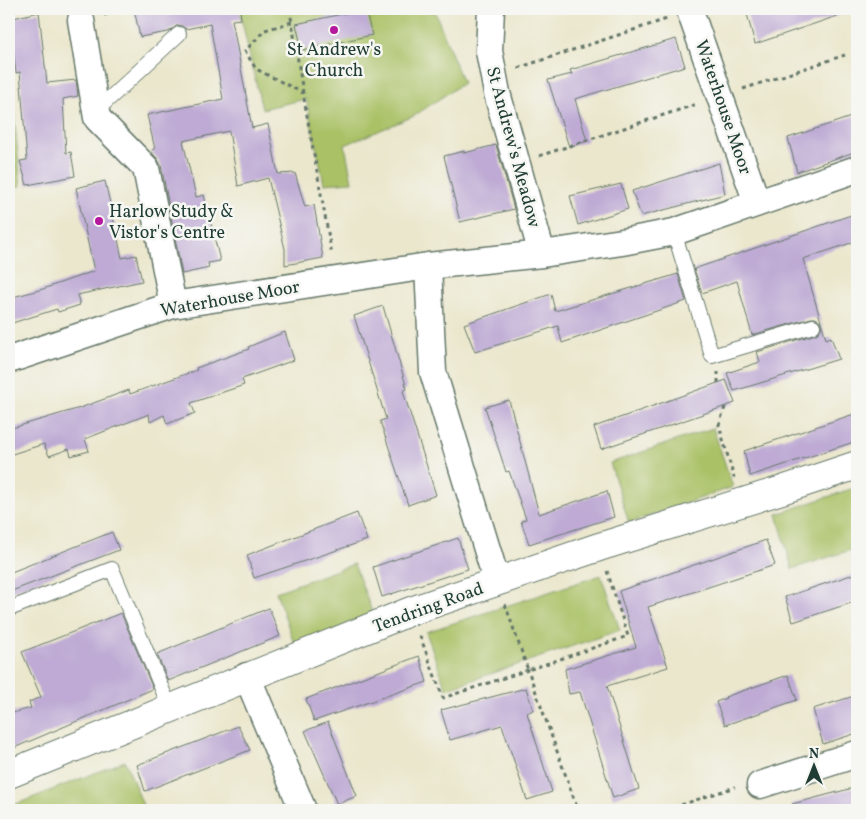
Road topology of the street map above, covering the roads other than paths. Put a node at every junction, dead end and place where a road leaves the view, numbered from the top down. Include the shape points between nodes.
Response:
1 (491, 9) edge
2 (690, 11) road end
3 (81, 20) dead end
4 (179, 34) dead end
5 (96, 111) junction
6 (857, 169) edge
7 (757, 204) junction
8 (674, 232) junction
9 (542, 254) junction
10 (428, 266) junction
11 (173, 305) junction
12 (813, 326) dead end
13 (9, 360) edge
14 (857, 466) edge
15 (497, 582) junction
16 (9, 608) edge
17 (248, 676) junction
18 (170, 708) junction
19 (857, 754) edge
20 (9, 774) edge
21 (760, 785) road end
22 (303, 810) edge

1 - 9 street, St Andrew's Meadow via 489,51 497,93
2 - 7 street, Waterhouse Moor
3 - 5 street
4 - 5 lane
5 - 11 street via 97,118 146,168
6 - 7 street, Waterhouse Moor
7 - 8 street, Waterhouse Moor
8 - 9 street, Waterhouse Moor
8 - 12 lane via 712,356
9 - 10 street, Waterhouse Moor
10 - 11 street, Waterhouse Moor
10 - 15 street via 434,372
11 - 13 street, Waterhouse Moor
14 - 15 street, Tendring Road
15 - 17 street, Tendring Road via 411,611
16 - 18 lane via 112,570
17 - 18 street, Tendring Road
17 - 22 street
18 - 20 street, Tendring Road
19 - 21 street

